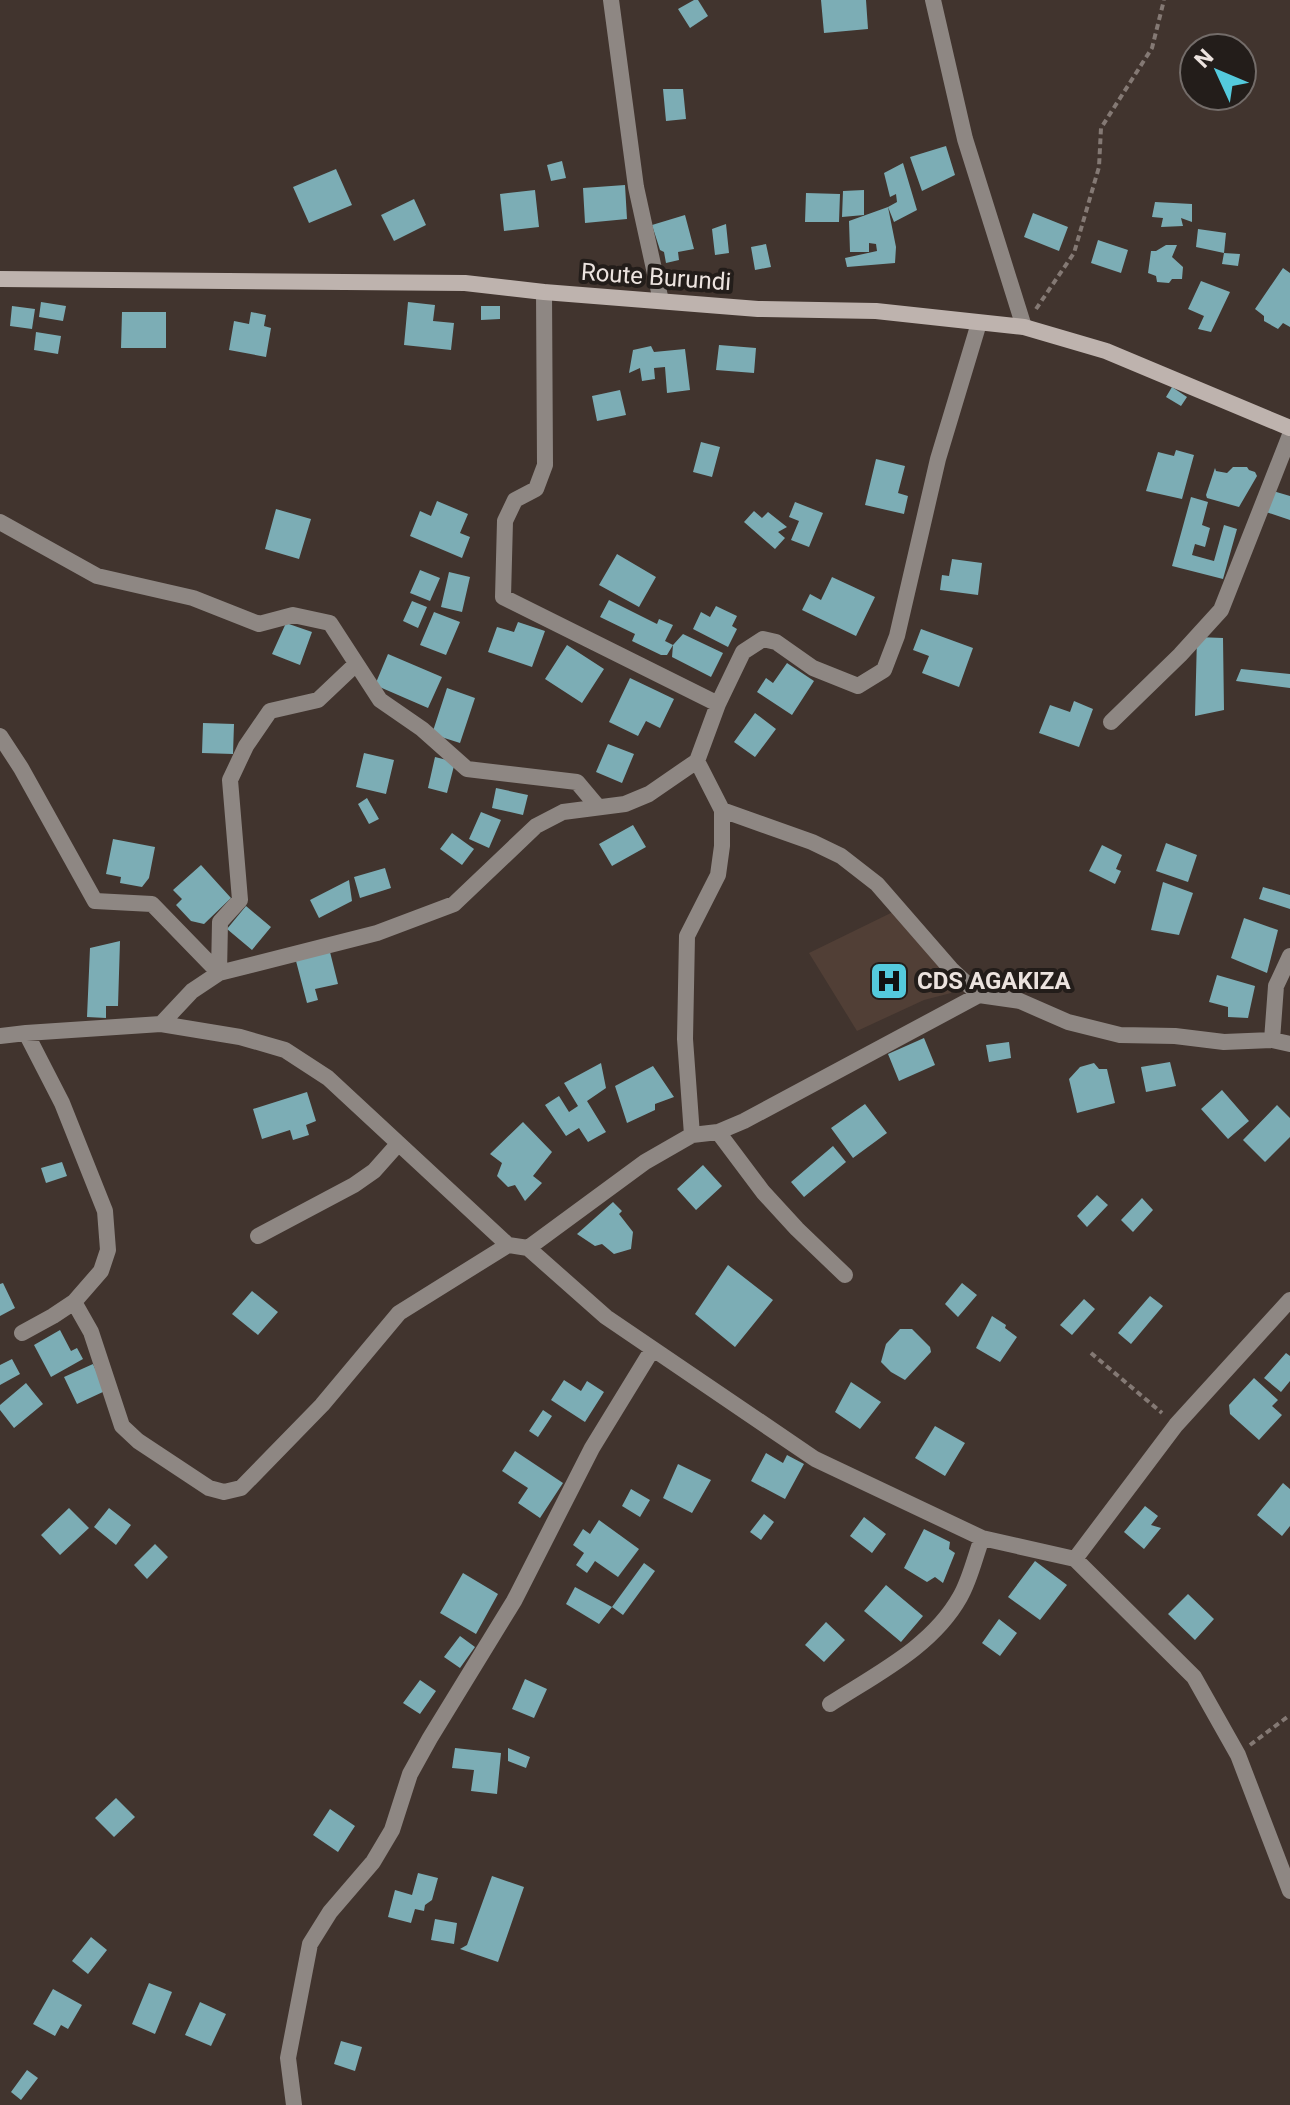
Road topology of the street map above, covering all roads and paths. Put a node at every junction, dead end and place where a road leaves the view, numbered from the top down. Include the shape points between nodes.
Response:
1 (611, 0) edge
2 (933, 0) edge
3 (1164, 0) edge
4 (0, 279) edge
5 (544, 292) junction
6 (661, 301) junction
7 (979, 323) junction
8 (1024, 327) junction
9 (1290, 428) edge
10 (1290, 435) edge
11 (0, 522) edge
12 (356, 664) junction
13 (718, 704) junction
14 (1111, 722) dead end
15 (0, 736) edge
16 (697, 761) junction
17 (598, 807) junction
18 (722, 810) junction
19 (1290, 956) edge
20 (219, 973) junction
21 (979, 995) junction
22 (161, 1024) junction
23 (26, 1033) junction
24 (0, 1036) edge
25 (1272, 1040) junction
26 (1290, 1044) edge
27 (718, 1132) junction
28 (692, 1135) junction
29 (398, 1144) junction
30 (258, 1236) dead end
31 (508, 1245) junction
32 (528, 1248) junction
33 (845, 1275) dead end
34 (1290, 1300) edge
35 (74, 1302) junction
36 (22, 1333) dead end
37 (652, 1350) junction
38 (1091, 1353) dead end
39 (1176, 1425) junction
40 (982, 1538) junction
41 (1075, 1559) junction
42 (830, 1704) dead end
43 (1290, 1715) edge
44 (1238, 1755) junction
45 (1290, 1891) edge
46 (294, 2105) edge

1 - 6 street via 636,187
2 - 8 street via 965,139
3 - 8 path via 1152,48 1101,128 1099,167 1074,253
4 - 5 main road, Route Burundi via 465,283
5 - 6 main road, Route Burundi
5 - 13 street via 545,465 536,489 515,500 505,521 503,597
6 - 7 main road, Route Burundi via 876,311
7 - 8 main road, Route Burundi
7 - 13 street via 884,670 858,686 763,639 743,652
8 - 9 main road, Route Burundi via 1106,351
10 - 14 street via 1221,610
11 - 12 street via 97,576 193,598 259,624 293,615 330,623
12 - 17 street via 380,700 467,769 577,782
12 - 20 street via 318,700 270,711 230,780 240,900 220,922
13 - 16 street
15 - 20 street via 95,901 152,904
16 - 17 street via 649,794
16 - 18 street
17 - 20 street via 563,812 536,826 454,904 377,933
18 - 21 street via 841,856 877,884
18 - 28 street via 718,875 687,936 685,1039
19 - 25 street via 1276,986
20 - 22 street via 192,991
21 - 25 street via 1020,1001 1068,1022 1120,1035
21 - 27 street
22 - 23 street
22 - 29 street via 285,1050 328,1078
23 - 24 street
23 - 35 street via 62,1103 105,1211 108,1250 101,1271
25 - 26 street
27 - 28 street
27 - 33 street via 763,1192
28 - 32 street via 645,1162
29 - 30 street via 354,1185
29 - 31 street
31 - 32 street
31 - 35 street via 399,1313 292,1436 241,1488 224,1492 176,1467 122,1426 91,1332
32 - 37 street
34 - 39 street
35 - 36 street
37 - 40 street via 815,1459
37 - 46 street via 592,1448 514,1601 410,1774 392,1830 310,1944 288,2058
38 - 39 path
39 - 41 street
40 - 41 street
40 - 42 street via 961,1596 938,1628
41 - 44 street via 1194,1677
43 - 44 path
44 - 45 street

